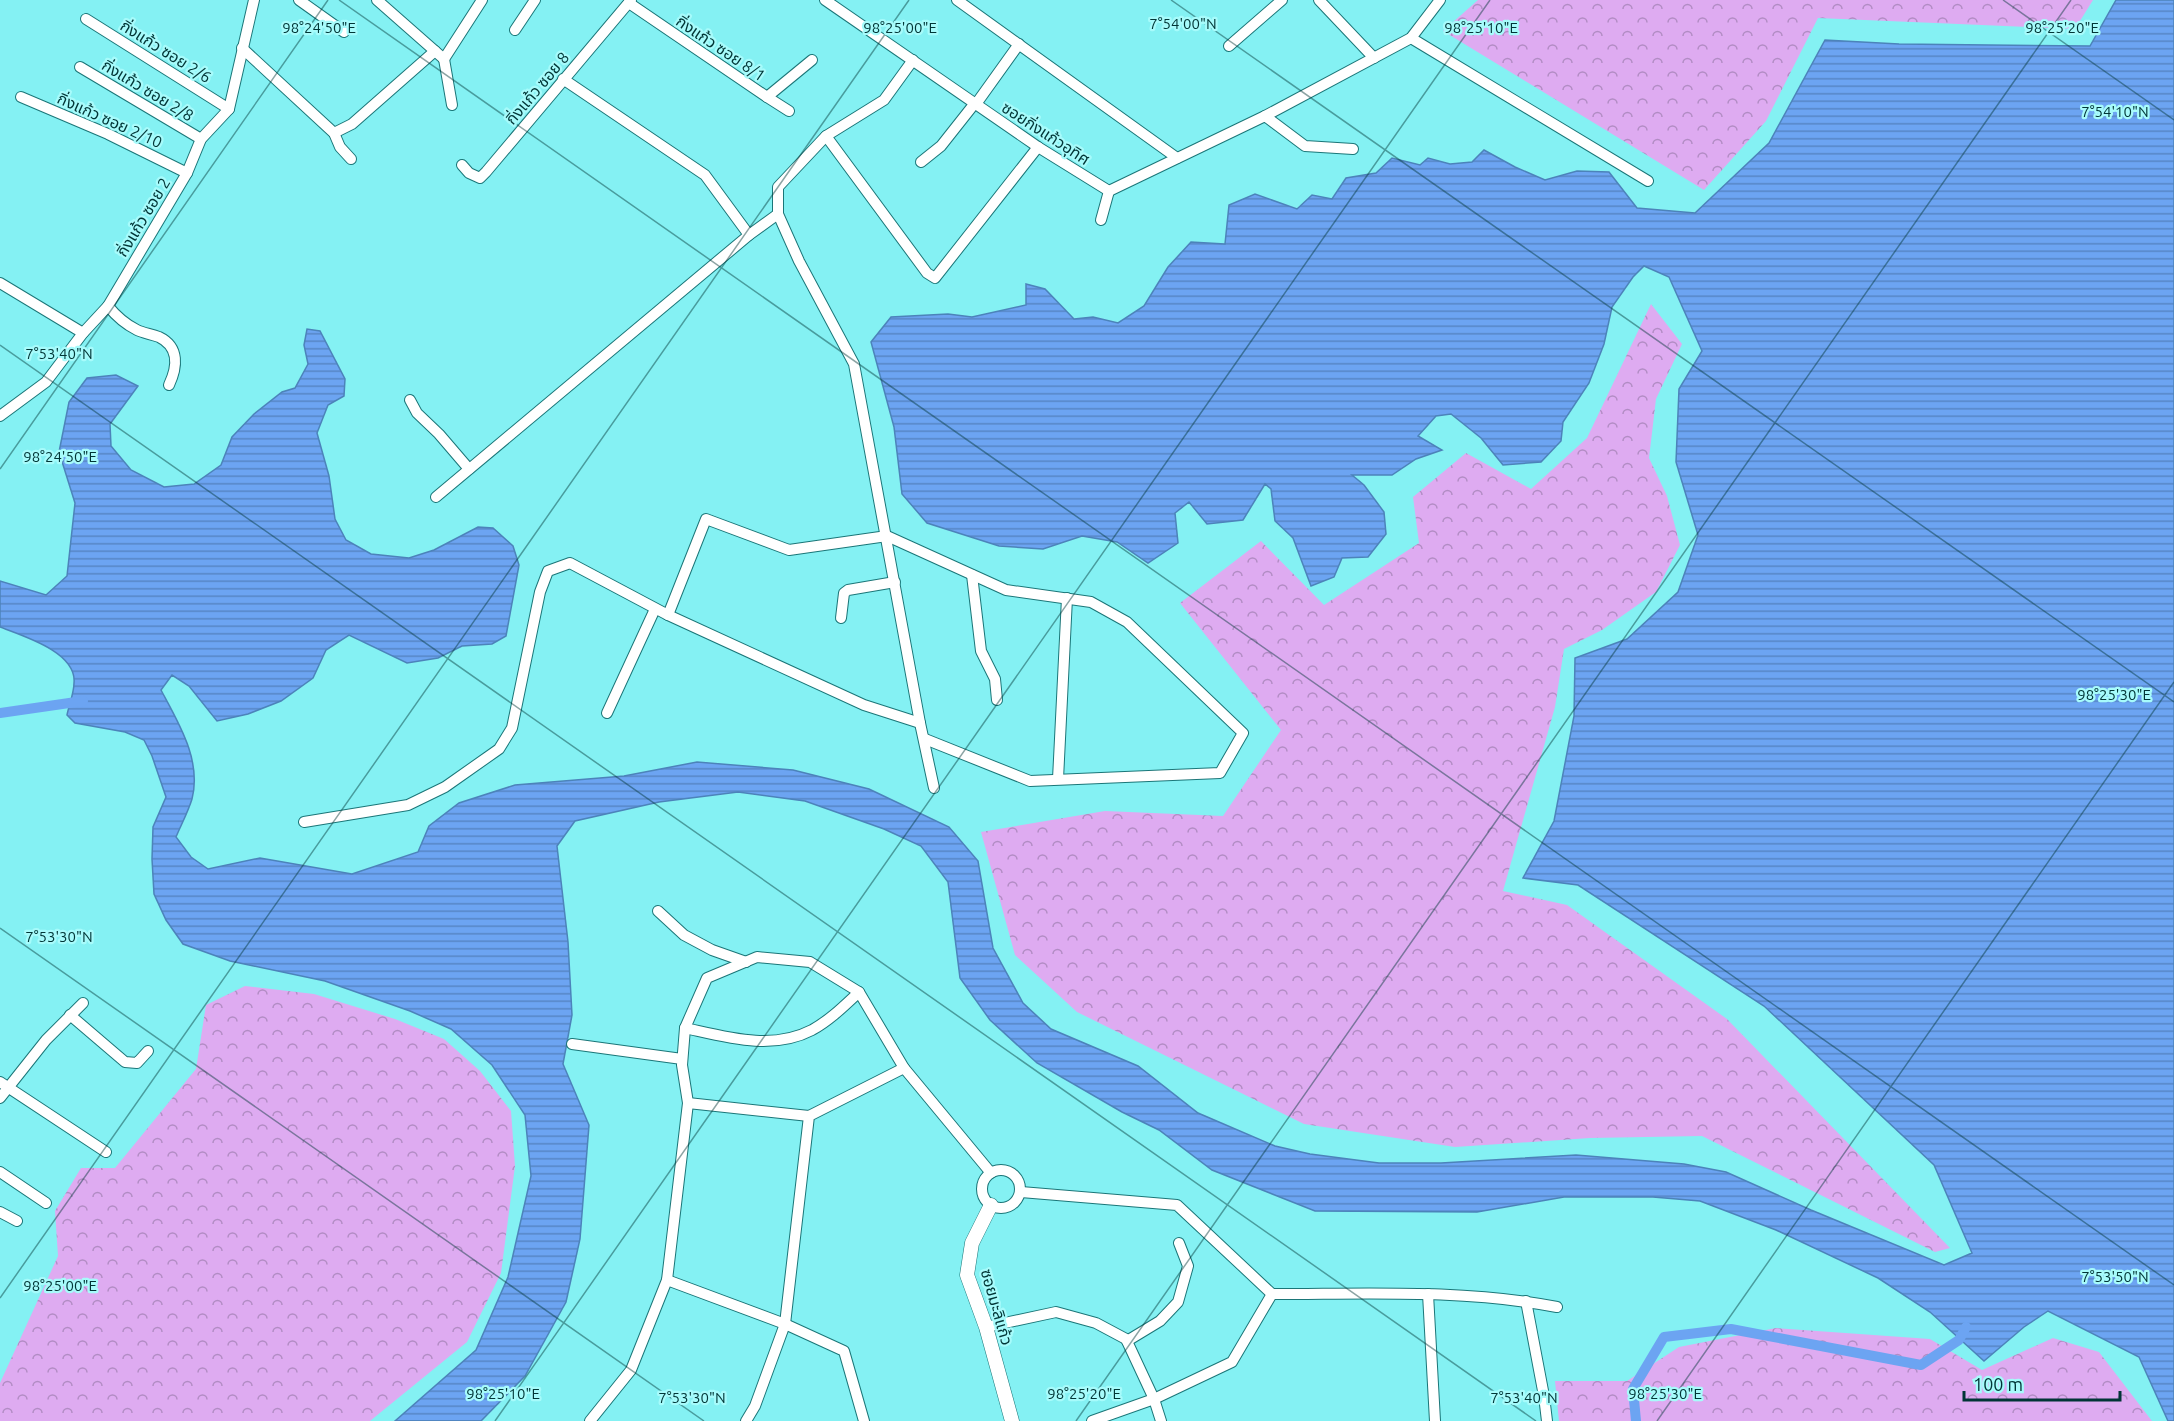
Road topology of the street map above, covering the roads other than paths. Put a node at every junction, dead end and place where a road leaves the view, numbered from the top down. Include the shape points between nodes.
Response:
1 (254, 0) edge
2 (299, 0) edge
3 (377, 0) edge
4 (482, 0) edge
5 (535, 0) edge
6 (825, 0) edge
7 (957, 0) edge
8 (978, 0) edge
9 (1282, 0) edge
10 (1318, 0) edge
11 (1440, 0) edge
12 (630, 2) edge
13 (970, 10) junction
14 (86, 19) dead end
15 (515, 30) dead end
16 (344, 32) dead end
17 (1411, 38) junction
18 (1019, 44) junction
19 (1229, 46) dead end
20 (242, 48) junction
21 (439, 55) junction
22 (1374, 58) junction
23 (812, 60) dead end
24 (914, 60) junction
25 (80, 67) dead end
26 (563, 79) junction
27 (21, 97) dead end
28 (767, 97) junction
29 (975, 103) junction
30 (452, 105) dead end
31 (229, 109) junction
32 (789, 111) dead end
33 (1265, 116) junction
34 (334, 133) junction
35 (826, 136) junction
36 (201, 139) junction
37 (1038, 147) junction
38 (1353, 148) dead end
39 (1177, 158) junction
40 (351, 159) dead end
41 (921, 162) dead end
42 (462, 165) dead end
43 (187, 173) junction
44 (1648, 181) dead end
45 (1109, 191) junction
46 (778, 214) junction
47 (1101, 220) dead end
48 (749, 235) junction
49 (0, 283) edge
50 (108, 306) junction
51 (83, 333) junction
52 (170, 385) dead end
53 (410, 400) dead end
54 (0, 416) edge
55 (469, 469) junction
56 (436, 497) dead end
57 (887, 536) junction
58 (972, 575) junction
59 (895, 582) junction
60 (1067, 598) junction
61 (655, 609) junction
62 (668, 615) junction
63 (842, 618) dead end
64 (997, 700) dead end
65 (607, 713) dead end
66 (920, 723) junction
67 (925, 739) junction
68 (1058, 779) junction
69 (934, 788) dead end
70 (304, 822) dead end
71 (658, 911) dead end
72 (746, 962) junction
73 (859, 992) junction
74 (83, 1003) dead end
75 (70, 1015) junction
76 (685, 1028) junction
77 (572, 1044) dead end
78 (148, 1051) dead end
79 (682, 1059) junction
80 (904, 1068) junction
81 (4, 1085) edge
82 (0, 1098) edge
83 (688, 1103) junction
84 (809, 1116) junction
85 (106, 1152) dead end
86 (0, 1172) edge
87 (991, 1173) junction
88 (1021, 1192) junction
89 (46, 1203) dead end
90 (991, 1205) junction
91 (0, 1212) edge
92 (16, 1221) dead end
93 (1179, 1243) dead end
94 (667, 1280) junction
95 (1272, 1294) junction
96 (1428, 1294) junction
97 (1526, 1301) junction
98 (1557, 1307) dead end
99 (785, 1324) junction
100 (986, 1327) junction
101 (1127, 1341) junction
102 (1154, 1399) junction
103 (590, 1421) edge
104 (746, 1421) edge
105 (864, 1421) edge
106 (1012, 1421) edge
107 (1092, 1421) edge
108 (1161, 1421) edge
109 (1435, 1421) edge
110 (1547, 1421) edge

1 - 20 street
2 - 16 street
3 - 21 street
4 - 21 street
5 - 15 street
6 - 24 street, ซอยกิ่งแก้วอุทิศ
7 - 13 street
8 - 13 street
9 - 19 street
10 - 22 street
11 - 17 street
12 - 26 street, กิ่งแก้ว ซอย 8
12 - 28 street, กิ่งแก้ว ซอย 8/1
13 - 18 street
14 - 31 street, กิ่งแก้ว ซอย 2/6
17 - 22 street
17 - 44 street
18 - 29 street
18 - 39 street
20 - 31 street
20 - 34 street
21 - 30 street
21 - 34 street via 352,124
22 - 33 street
23 - 28 street
24 - 29 street, ซอยกิ่งแก้วอุทิศ
24 - 35 street via 884,100
25 - 36 street, กิ่งแก้ว ซอย 2/8
26 - 42 street, กิ่งแก้ว ซอย 8 via 480,178
26 - 48 street via 705,176
27 - 43 street, กิ่งแก้ว ซอย 2/10
28 - 32 street, กิ่งแก้ว ซอย 8/1
29 - 37 street, ซอยกิ่งแก้วอุทิศ
29 - 41 street via 941,146
31 - 36 street, กิ่งแก้ว ซอย 2
33 - 38 street via 1305,146
33 - 39 street
34 - 40 street
35 - 37 street via 934,278
35 - 46 street via 778,187
36 - 43 street, กิ่งแก้ว ซอย 2
37 - 45 street, ซอยกิ่งแก้วอุทิศ
39 - 45 street
43 - 50 street, กิ่งแก้ว ซอย 2
45 - 47 street
46 - 48 street
46 - 57 street via 854,364
48 - 55 street
49 - 51 street
50 - 51 street, กิ่งแก้ว ซอย 2
50 - 52 street via 127,324 161,338 170,346 176,359
51 - 54 street, กิ่งแก้ว ซอย 2 via 46,382
53 - 55 street via 417,413
55 - 56 street
57 - 58 street
57 - 59 street
57 - 62 street via 789,550 706,519
58 - 60 street via 1006,590
58 - 64 street via 981,651 995,679
59 - 63 street via 844,592
59 - 66 street
60 - 68 street
60 - 68 street via 1091,602 1127,622 1242,733 1220,773
61 - 62 street
61 - 65 street
61 - 70 street via 570,563 548,571 540,592 512,728 499,748 445,787 408,805
62 - 66 street via 864,705
66 - 67 street
67 - 68 street via 1030,781
67 - 69 street
71 - 72 street via 684,935
72 - 73 street via 757,957 810,962
72 - 76 street via 707,978
73 - 76 street via 837,1013 793,1038 747,1040
73 - 80 street
74 - 75 street
75 - 78 street via 125,1062 137,1063
75 - 81 street
76 - 79 street
77 - 79 street
79 - 83 street
80 - 84 street
80 - 87 street
81 - 82 street
81 - 85 street
83 - 84 street
83 - 94 street
84 - 99 street
86 - 89 street
87 - 88 street via 1003,1170 1014,1175
87 - 90 street via 982,1189
88 - 90 street via 1010,1207
88 - 95 street via 1177,1205
90 - 100 street, ซอยมะลิแก้ว via 972,1243 967,1275
91 - 92 street
93 - 101 street via 1188,1266 1178,1302 1160,1321
94 - 99 street
94 - 103 street via 631,1370
95 - 96 street
95 - 102 street via 1232,1362
96 - 97 street
96 - 109 street
97 - 98 street
97 - 110 street
99 - 104 street
99 - 105 street via 844,1351
100 - 101 street via 1056,1312 1096,1323
100 - 106 street, ซอยมะลิแก้ว
101 - 102 street
102 - 107 street
102 - 108 street

